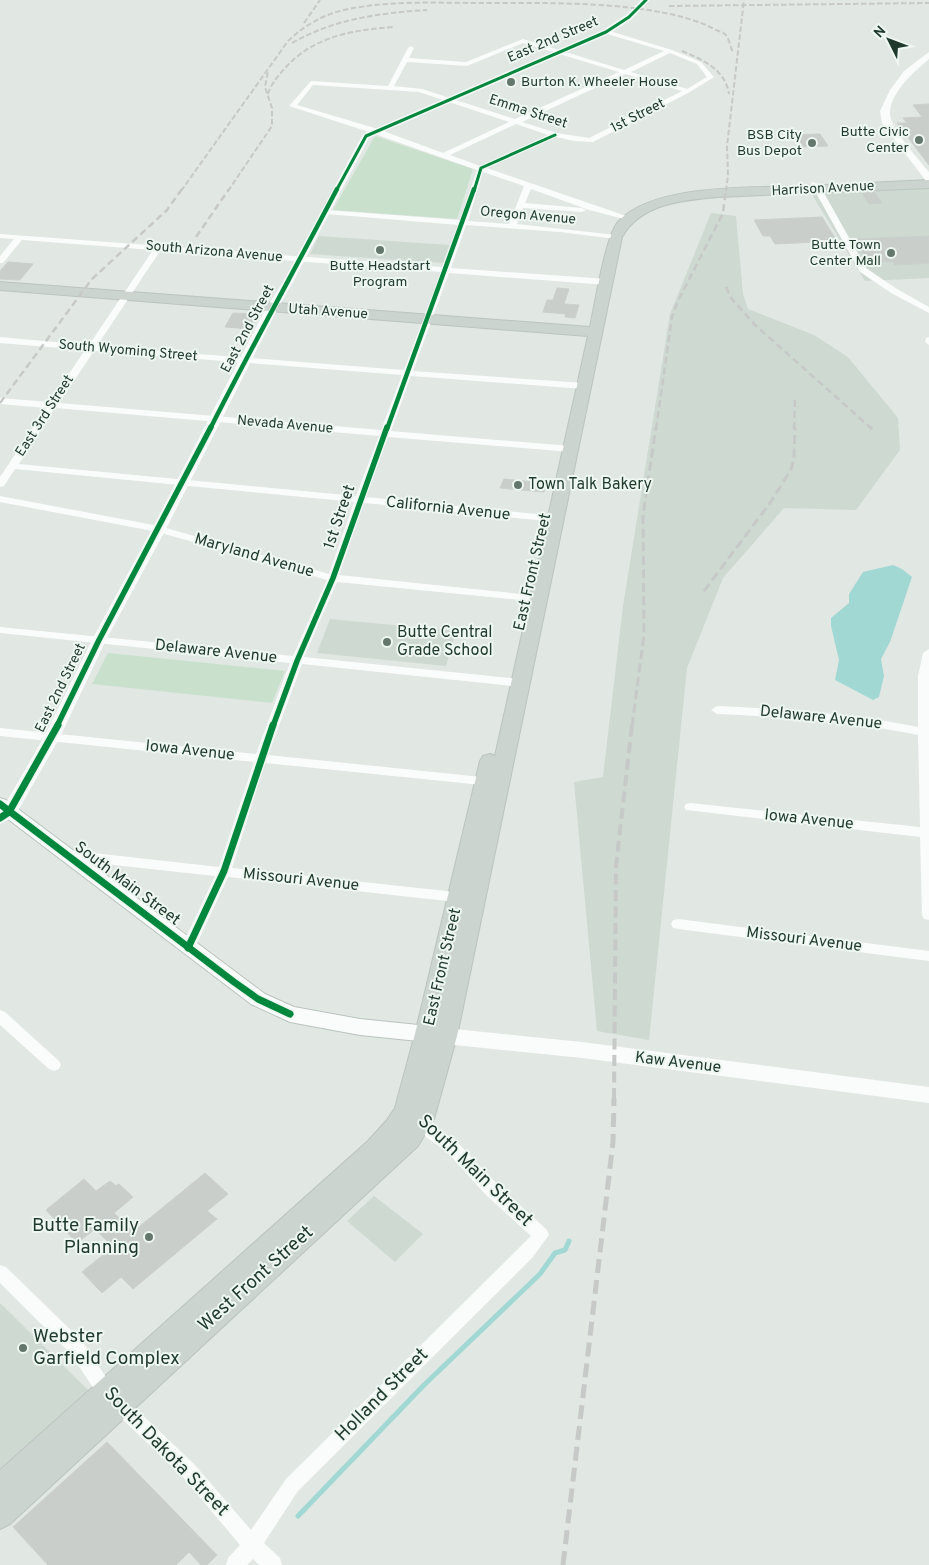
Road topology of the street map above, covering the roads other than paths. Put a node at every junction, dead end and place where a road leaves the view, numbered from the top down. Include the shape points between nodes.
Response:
1 (646, 0) edge
2 (606, 32) junction
3 (411, 48) dead end
4 (670, 51) junction
5 (559, 52) junction
6 (929, 55) edge
7 (405, 60) junction
8 (625, 72) junction
9 (390, 88) junction
10 (688, 91) junction
11 (448, 99) junction
12 (517, 122) junction
13 (375, 131) junction
14 (555, 135) junction
15 (590, 140) joint
16 (444, 155) junction
17 (481, 168) junction
18 (929, 179) edge
19 (929, 184) edge
20 (528, 186) junction
21 (817, 187) junction
22 (724, 192) junction
23 (520, 205) junction
24 (592, 208) junction
25 (326, 212) junction
26 (625, 217) junction
27 (463, 223) junction
28 (512, 227) junction
29 (0, 236) edge
30 (613, 237) junction
31 (19, 238) junction
32 (158, 248) junction
33 (299, 260) junction
34 (0, 261) edge
35 (446, 270) junction
36 (603, 282) junction
37 (0, 286) edge
38 (125, 296) junction
39 (272, 308) junction
40 (929, 310) edge
41 (427, 319) junction
42 (592, 332) junction
43 (0, 340) edge
44 (91, 348) junction
45 (245, 361) junction
46 (408, 373) junction
47 (580, 386) junction
48 (0, 401) edge
49 (53, 405) junction
50 (215, 419) junction
51 (385, 433) junction
52 (565, 449) junction
53 (12, 466) junction
54 (181, 483) junction
55 (0, 484) edge
56 (0, 499) edge
57 (360, 500) junction
58 (551, 519) junction
59 (159, 529) junction
60 (333, 578) junction
61 (533, 599) junction
62 (0, 630) edge
63 (98, 640) junction
64 (929, 653) edge
65 (297, 661) junction
66 (514, 683) junction
67 (717, 710) dead end
68 (0, 732) edge
69 (924, 732) junction
70 (52, 738) junction
71 (261, 758) junction
72 (927, 761) edge
73 (492, 782) junction
74 (690, 807) dead end
75 (3, 811) edge
76 (927, 833) edge
77 (67, 855) junction
78 (224, 871) junction
79 (467, 898) junction
80 (929, 915) edge
81 (678, 924) dead end
82 (188, 948) junction
83 (929, 956) edge
84 (0, 1016) edge
85 (436, 1035) junction
86 (54, 1065) dead end
87 (929, 1095) edge
88 (414, 1113) junction
89 (541, 1235) joint
90 (0, 1272) edge
91 (112, 1398) junction
92 (0, 1489) edge
93 (0, 1514) edge
94 (252, 1545) junction
95 (235, 1565) edge
96 (273, 1565) edge

1 - 2 street, East 2nd Street via 624,22
2 - 4 street
2 - 5 street, East 2nd Street
3 - 7 street
4 - 8 street
4 - 10 street, 1st Street via 699,63 712,77
5 - 7 street via 523,41 467,64
5 - 8 street
5 - 11 street, East 2nd Street
6 - 18 street via 907,73 894,90 885,111 887,124
7 - 9 street
8 - 10 street
8 - 12 street
9 - 11 street, Emma Street via 420,90
9 - 13 street, Emma Street via 311,83 293,106
10 - 15 street, 1st Street
11 - 12 street, Emma Street
11 - 13 street, East 2nd Street
12 - 14 street, Emma Street
12 - 16 street
13 - 16 street
13 - 25 street, East 2nd Street via 362,142
14 - 15 street, Emma Street
14 - 17 street
16 - 17 street
17 - 20 street
17 - 27 street, 1st Street
18 - 21 main road, Harrison Avenue
19 - 21 main road, Harrison Avenue
20 - 23 street
20 - 24 street
21 - 22 main road, Harrison Avenue
21 - 22 main road, Harrison Avenue via 773,186
21 - 40 street via 863,270
22 - 26 main road via 687,197
23 - 24 street
23 - 28 street
24 - 26 street
25 - 27 street, Oregon Avenue
25 - 33 street, East 2nd Street
26 - 30 main road, East Front Street
27 - 28 street, Oregon Avenue
27 - 35 street, 1st Street
28 - 30 street, Oregon Avenue
29 - 31 street, South Arizona Avenue
30 - 36 main road, East Front Street
31 - 32 street, South Arizona Avenue
31 - 34 street
32 - 33 street, South Arizona Avenue
32 - 38 street, East 3rd Street
33 - 35 street, South Arizona Avenue
33 - 39 street, East 2nd Street
35 - 36 street, South Arizona Avenue
35 - 41 street, 1st Street
36 - 42 main road, East Front Street
37 - 38 main road, Utah Avenue
38 - 39 main road, Utah Avenue
38 - 44 street, East 3rd Street
39 - 41 main road, Utah Avenue
39 - 45 street, East 2nd Street
41 - 42 main road, Utah Avenue
41 - 46 street, 1st Street
42 - 47 main road, East Front Street
43 - 44 street, South Wyoming Street
44 - 45 street, South Wyoming Street
44 - 49 street, East 3rd Street
45 - 46 street, South Wyoming Street
45 - 50 street, East 2nd Street
46 - 47 street, South Wyoming Street
46 - 51 street, 1st Street
47 - 52 main road, East Front Street
48 - 49 street, Nevada Avenue
49 - 50 street, Nevada Avenue
49 - 53 street, East 3rd Street
50 - 51 street, Nevada Avenue
50 - 54 street, East 2nd Street
51 - 52 street, Nevada Avenue
51 - 57 street, 1st Street
52 - 58 main road, East Front Street
53 - 54 street, California Avenue
53 - 55 street, East 3rd Street
54 - 57 street, California Avenue
54 - 59 street, East 2nd Street
56 - 59 street, Maryland Avenue
57 - 58 street, California Avenue
57 - 60 street, 1st Street
58 - 61 main road, East Front Street
59 - 60 street, Maryland Avenue
59 - 63 street, East 2nd Street
60 - 61 street, Maryland Avenue
60 - 65 street, 1st Street
61 - 66 main road, East Front Street
62 - 63 street, Delaware Avenue
63 - 65 street, Delaware Avenue
63 - 70 street, East 2nd Street
64 - 69 street via 924,676
65 - 66 street, Delaware Avenue
65 - 71 street, 1st Street
66 - 73 main road, East Front Street
67 - 69 street, Delaware Avenue via 790,713
68 - 70 street, Iowa Avenue
69 - 72 street
70 - 71 street, Iowa Avenue
70 - 75 street, East 2nd Street
71 - 73 street, Iowa Avenue
71 - 78 street, 1st Street
72 - 76 street
73 - 79 main road, East Front Street
74 - 76 street, Iowa Avenue
75 - 77 main road, South Main Street
76 - 80 street
77 - 78 street, Missouri Avenue
77 - 82 main road, South Main Street
78 - 79 street, Missouri Avenue
78 - 82 street, 1st Street
79 - 85 main road, East Front Street
81 - 83 street, Missouri Avenue
82 - 85 main road, South Main Street via 258,999 290,1014
84 - 86 street
85 - 87 street, Kaw Avenue via 590,1051
85 - 88 main road, West Front Street
88 - 89 street, South Main Street
88 - 91 main road, West Front Street
89 - 94 street, Holland Street via 292,1485
90 - 91 street, South Dakota Street via 76,1348
91 - 92 main road, West Front Street
91 - 93 main road, West Front Street
91 - 94 street, South Dakota Street via 188,1470
94 - 95 street, Holland Street
94 - 96 street, South Dakota Street

